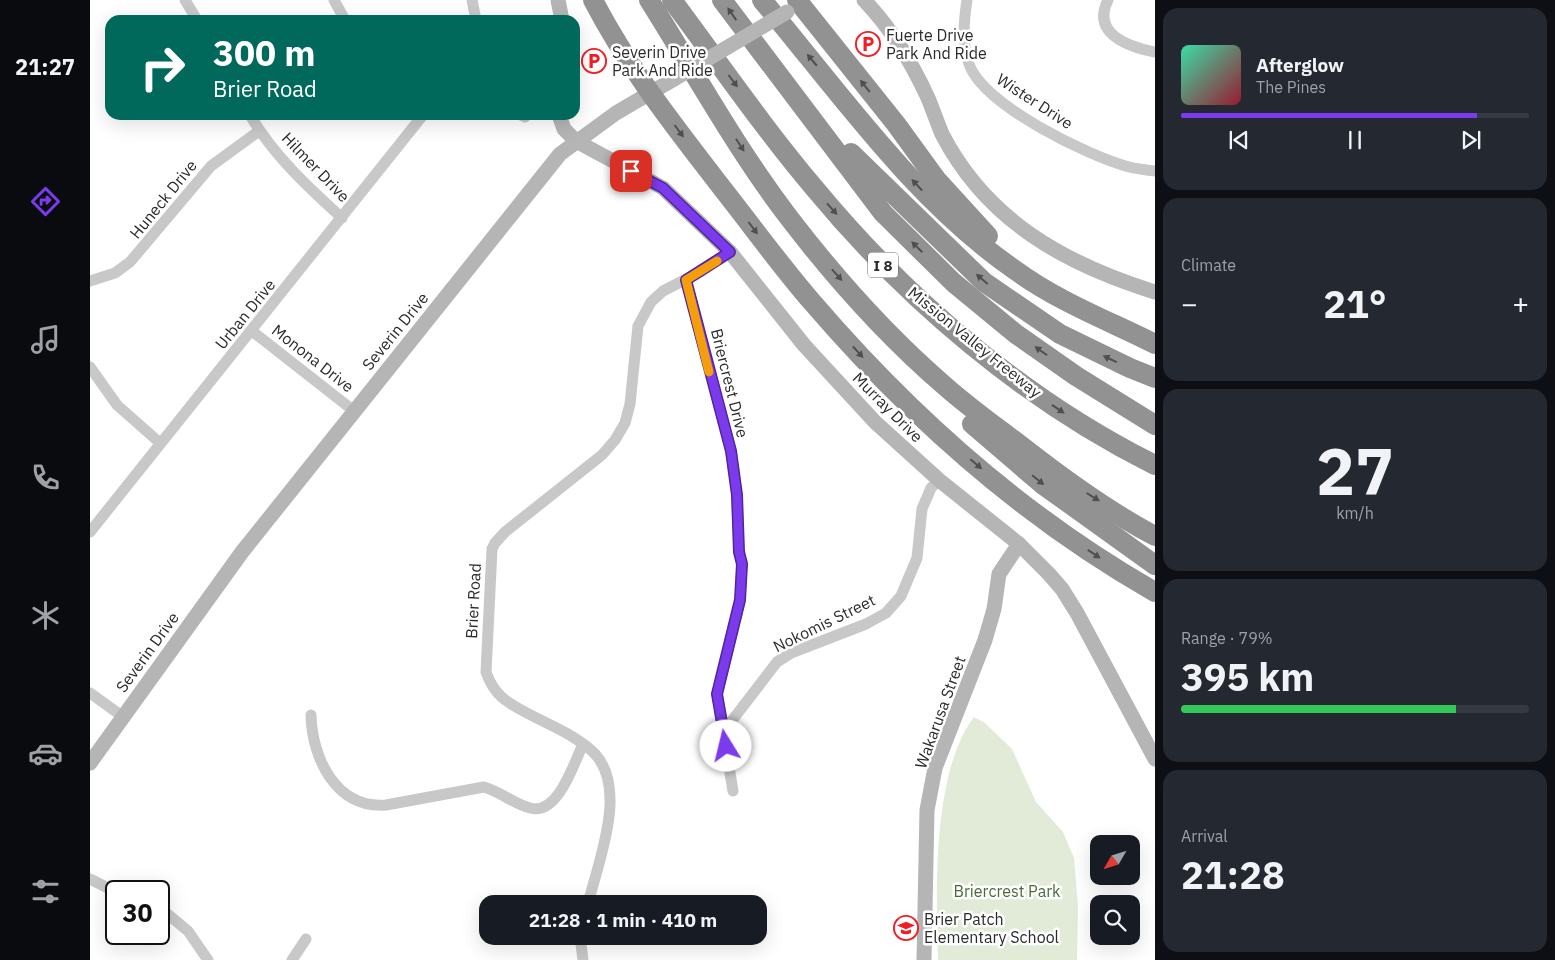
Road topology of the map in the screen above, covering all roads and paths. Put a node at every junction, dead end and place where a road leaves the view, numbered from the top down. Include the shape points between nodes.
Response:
1 (185, 0) edge
2 (334, 0) edge
3 (472, 0) edge
4 (558, 0) edge
5 (594, 0) edge
6 (648, 0) edge
7 (672, 0) edge
8 (722, 0) edge
9 (762, 0) edge
10 (864, 0) edge
11 (967, 0) edge
12 (1108, 0) edge
13 (796, 4) edge
14 (193, 15) edge
15 (342, 15) edge
16 (475, 15) edge
17 (561, 15) edge
18 (1155, 52) edge
19 (650, 92) junction
20 (793, 95) junction
21 (253, 120) edge
22 (419, 120) edge
23 (561, 120) edge
24 (259, 131) junction
25 (576, 141) junction
26 (1155, 171) edge
27 (342, 218) junction
28 (730, 252) junction
29 (686, 280) junction
30 (90, 281) edge
31 (1155, 292) edge
32 (1112, 323) junction
33 (252, 331) junction
34 (1155, 344) edge
35 (904, 348) junction
36 (90, 367) edge
37 (1155, 378) edge
38 (354, 411) junction
39 (1155, 425) edge
40 (160, 443) junction
41 (1155, 465) edge
42 (939, 480) junction
43 (90, 532) edge
44 (1155, 536) edge
45 (1019, 544) junction
46 (1150, 561) edge
47 (1155, 592) edge
48 (90, 693) edge
49 (311, 715) dead end
50 (122, 716) junction
51 (724, 732) junction
52 (583, 744) junction
53 (1155, 759) edge
54 (90, 763) edge
55 (733, 791) dead end
56 (90, 879) edge
57 (105, 886) edge
58 (590, 895) edge
59 (170, 915) edge
60 (306, 939) dead end
61 (581, 945) edge
62 (208, 960) edge
63 (292, 960) edge
64 (583, 960) edge
65 (924, 960) edge

1 - 14 street
2 - 15 street
3 - 16 street
4 - 17 main road
5 - 19 highway
6 -> 35 highway via 789,217 819,256
7 -> 41 highway, Mission Valley Freeway / I 8 via 815,190 880,262 1020,384 1106,441
20 -> 8 highway, Mission Valley Freeway / I 8
32 -> 9 highway via 1063,302 953,222 905,172
10 - 31 main road via 910,62 957,160 1005,216 1084,266
11 - 26 street, Wister Drive via 967,56 974,75 987,90 1058,138 1128,167
12 - 18 street via 1104,8 1105,20 1115,38 1129,46
13 - 19 main road, Severin Drive, bridge
32 -> 13 highway via 1043,282 964,211
19 - 25 main road, Severin Drive
19 -> 47 highway via 784,268 878,374 955,447 1013,495 1119,572
37 -> 20 highway via 1060,334 984,282
39 -> 20 highway, Mission Valley Freeway / I 8 via 1016,334 954,283 883,213
21 - 24 street, Hilmer Drive
22 - 27 street, Urban Drive
23 - 25 main road, Murray Drive via 564,129
24 - 27 street, Hilmer Drive via 309,188
24 - 30 street, Huneck Drive via 211,166 130,262 115,273
25 - 28 main road, Murray Drive via 663,188
25 - 38 main road, Severin Drive via 560,154
27 - 33 street, Urban Drive
28 - 29 street, Brier Road
28 - 42 main road, Murray Drive via 810,352 875,422
29 - 51 street, Briercrest Drive via 731,451 737,495 742,574 740,600 717,694
29 - 52 street, Brier Road via 657,296 640,320 630,404 625,423 615,440 602,455 505,532 492,549 486,672 491,688 507,702
32 - 34 highway
33 - 38 street, Monona Drive
33 - 40 street, Urban Drive
35 -> 44 highway via 946,387 1063,478
35 -> 46 highway via 956,410 1009,456 1049,489
36 - 40 street via 117,405
38 - 50 main road, Severin Drive via 242,552
40 - 43 street, Urban Drive
42 - 45 main road, Murray Drive
42 - 51 street, Nokomis Street via 931,488 922,509 916,558 901,596 886,613 866,624 791,653 777,662
45 - 53 main road, Murray Drive via 1053,579 1072,605
45 - 65 main road, Wakarusa Street via 999,574 985,640 935,768 927,810
48 - 50 street
49 - 52 street via 312,734 331,782 348,797 370,806 484,787 500,791 531,809 541,808 561,792
50 - 54 main road, Severin Drive
51 - 55 street, Briercrest Drive
52 - 58 street, Brier Road via 603,764 612,794
56 - 57 street
59 - 62 street via 188,931
60 - 63 street
61 - 64 street

